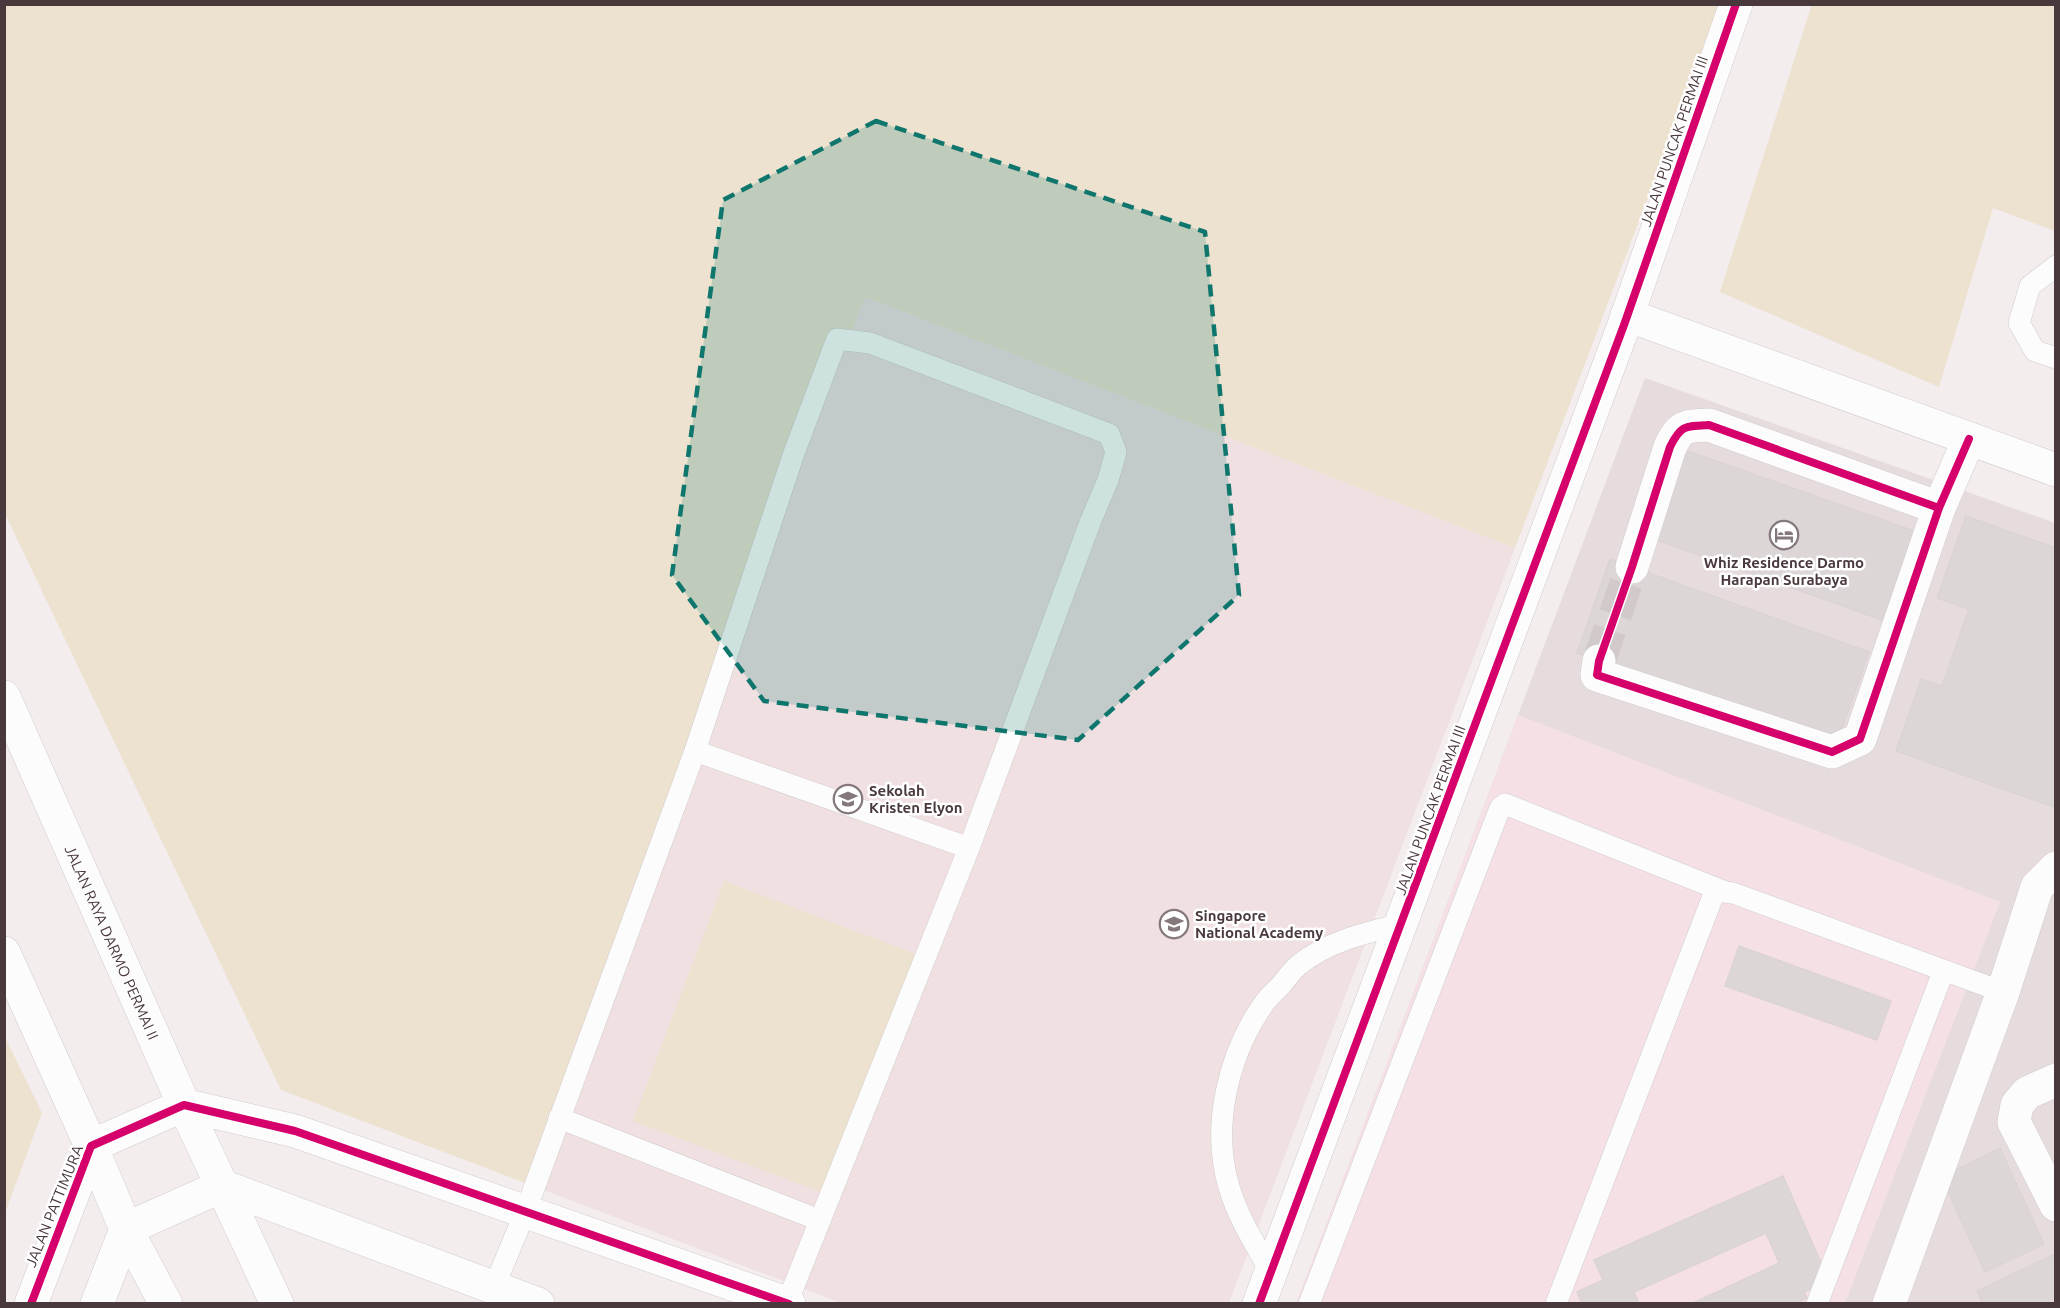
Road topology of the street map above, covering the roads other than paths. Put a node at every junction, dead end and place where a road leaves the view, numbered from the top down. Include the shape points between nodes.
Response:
1 (1736, 4) edge
2 (2055, 266) edge
3 (1629, 309) junction
4 (2055, 358) edge
5 (1968, 439) junction
6 (2055, 470) edge
7 (1940, 508) junction
8 (1632, 567) tunnel mouth
9 (1599, 661) dead end
10 (4, 697) edge
11 (695, 751) junction
12 (969, 848) junction
13 (2055, 868) edge
14 (1723, 891) junction
15 (1401, 924) junction
16 (4, 953) edge
17 (1943, 972) junction
18 (2003, 992) junction
19 (2055, 1080) edge
20 (184, 1105) junction
21 (559, 1118) junction
22 (91, 1146) junction
23 (222, 1186) junction
24 (2055, 1205) edge
25 (526, 1210) junction
26 (819, 1220) junction
27 (126, 1229) junction
28 (1271, 1273) junction
29 (494, 1287) junction
30 (788, 1303) edge
31 (31, 1304) edge
32 (97, 1304) edge
33 (166, 1304) edge
34 (277, 1304) edge
35 (538, 1304) edge
36 (1259, 1304) edge
37 (1310, 1304) edge
38 (1556, 1304) edge
39 (1817, 1304) edge
40 (1889, 1304) edge

1 - 3 street, JALAN PUNCAK PERMAI III
2 - 4 lane via 2030,286 2019,323 2036,351
3 - 5 street
3 - 15 street, JALAN PUNCAK PERMAI III
5 - 6 street
5 - 7 street
7 - 8 street via 1709,425 1690,426 1678,432 1670,447
7 - 9 street via 1860,739 1832,752 1597,675
10 - 20 street, JALAN RAYA DARMO PERMAI II
11 - 12 lane
11 - 12 lane via 794,453 837,339 870,343 1109,434 1116,452
11 - 21 lane
12 - 26 lane
13 - 18 street via 2037,887
14 - 17 lane
14 - 37 lane via 1505,804 1500,808
14 - 38 lane via 1715,891
15 - 28 street, JALAN PUNCAK PERMAI III
15 - 28 lane via 1359,934 1299,964 1263,1004 1236,1055 1221,1137 1228,1186
16 - 22 street
17 - 18 lane
17 - 39 lane
18 - 40 street
19 - 24 street via 2027,1093 2017,1105 2014,1122
20 - 22 street, JALAN PATTIMURA
20 - 23 street, JALAN RAYA DARMO PERMAI II
20 - 25 street via 295,1131
21 - 25 lane
21 - 26 lane
22 - 27 street
22 - 31 street, JALAN PATTIMURA
23 - 27 street
23 - 29 street
23 - 34 street, JALAN RAYA DARMO PERMAI II
25 - 29 lane
25 - 30 street
26 - 30 lane
27 - 32 street
27 - 33 street
28 - 36 street, JALAN PUNCAK PERMAI III
29 - 35 street

